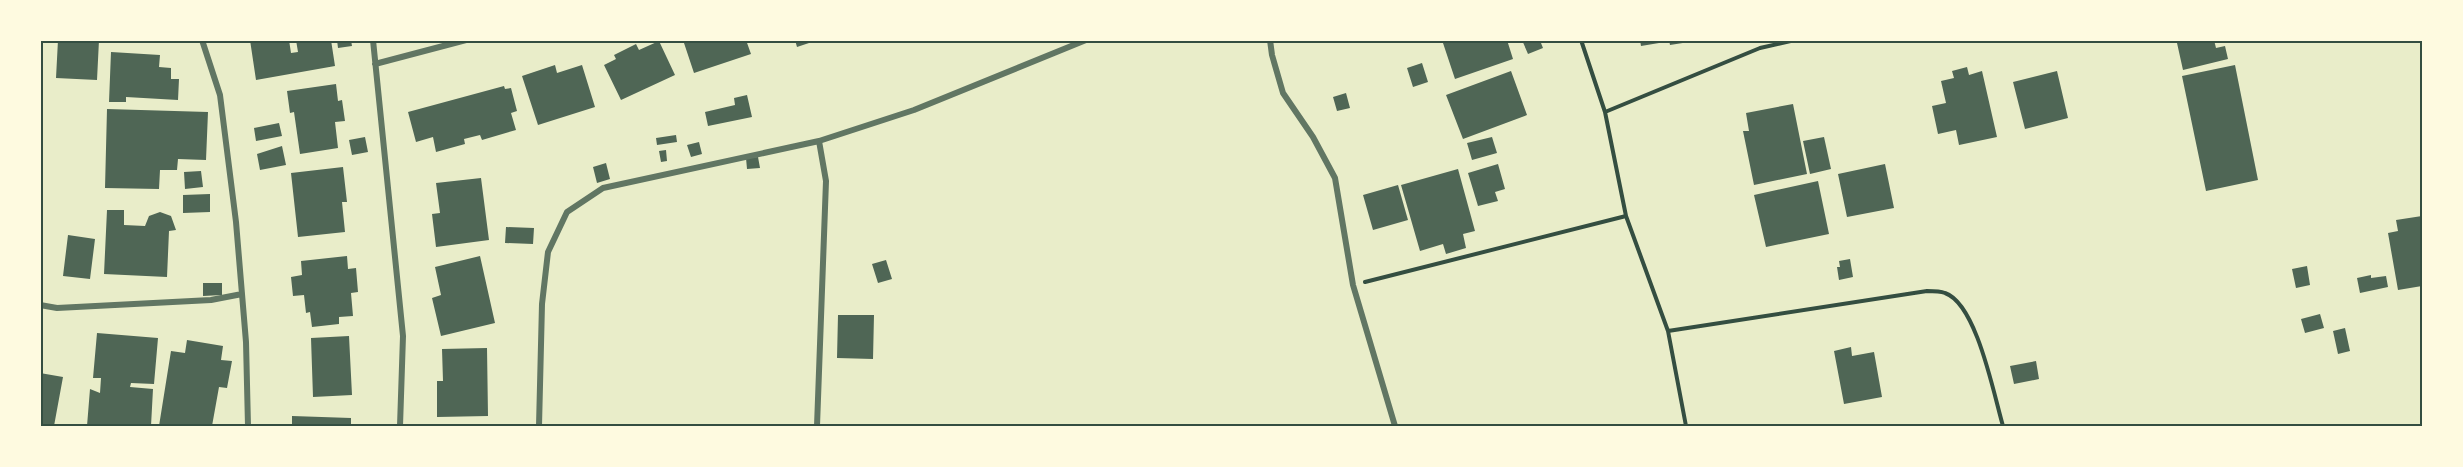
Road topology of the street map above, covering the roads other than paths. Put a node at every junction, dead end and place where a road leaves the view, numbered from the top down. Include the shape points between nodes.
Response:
1 (202, 40) edge
2 (372, 40) edge
3 (466, 40) edge
4 (1086, 40) edge
5 (1270, 40) edge
6 (375, 64) junction
7 (819, 141) junction
8 (242, 294) junction
9 (40, 305) edge
10 (248, 426) edge
11 (400, 426) edge
12 (539, 426) edge
13 (817, 426) edge
14 (1395, 426) edge

1 - 8 street via 220,95
2 - 6 street
3 - 6 street
4 - 7 street via 914,110
5 - 14 street via 1282,93 1313,137 1335,178 1353,285
6 - 11 street via 403,336
7 - 12 street via 603,188 567,212 548,252 542,304
7 - 13 street via 826,180
8 - 9 street via 211,300 57,308
8 - 10 street

